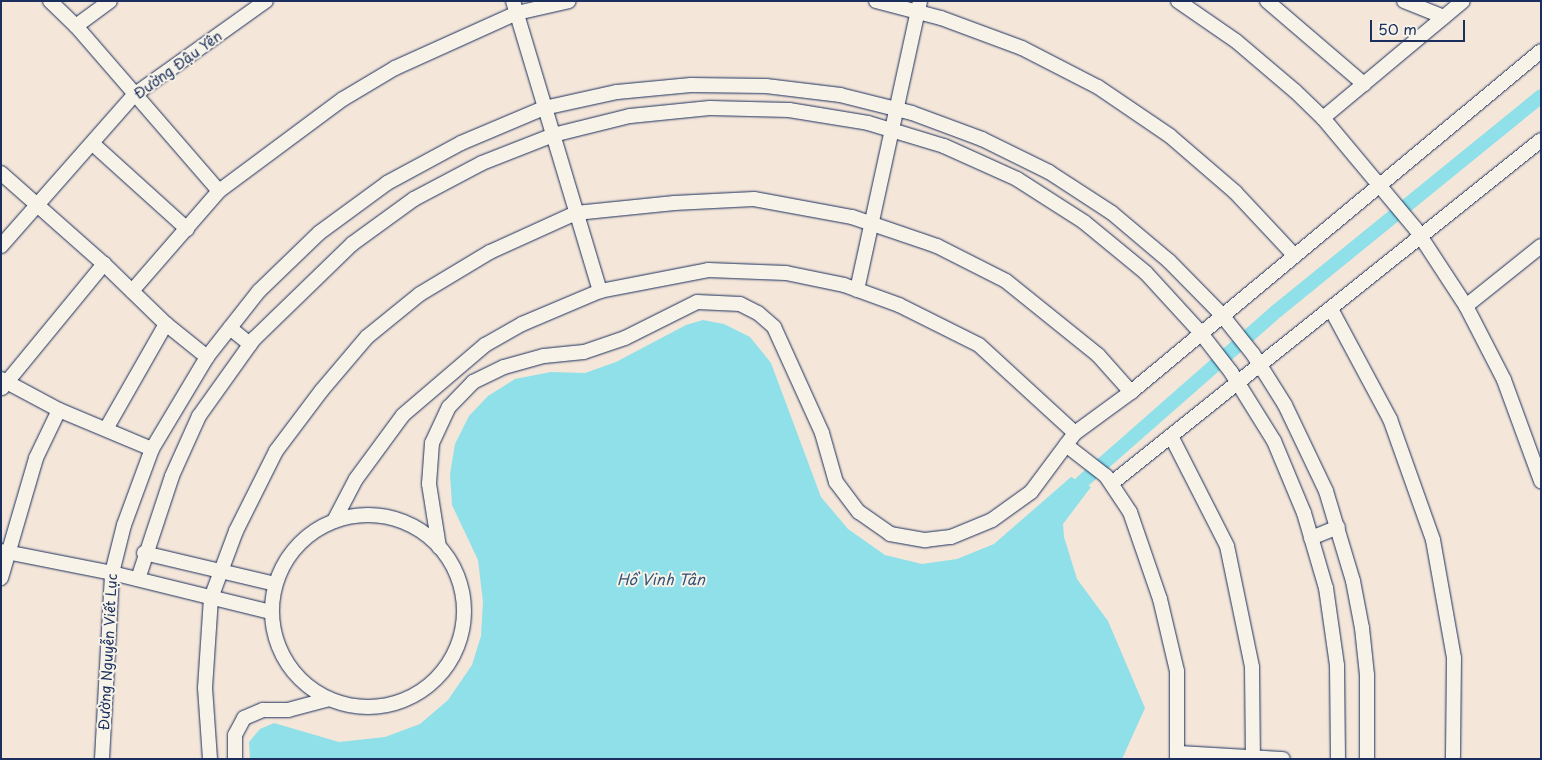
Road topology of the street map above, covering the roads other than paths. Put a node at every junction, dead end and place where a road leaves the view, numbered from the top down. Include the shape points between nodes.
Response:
1 (50, 1) edge
2 (110, 1) edge
3 (266, 1) edge
4 (569, 1) edge
5 (876, 1) edge
6 (1178, 1) edge
7 (1267, 1) edge
8 (1404, 1) edge
9 (1463, 1) edge
10 (919, 6) edge
11 (515, 7) edge
12 (1444, 17) junction
13 (76, 26) junction
14 (1541, 51) edge
15 (1364, 84) junction
16 (134, 95) junction
17 (544, 108) junction
18 (896, 109) junction
19 (1322, 118) junction
20 (892, 130) junction
21 (553, 135) junction
22 (1541, 140) edge
23 (93, 144) junction
24 (1, 173) edge
25 (1384, 190) junction
26 (220, 191) junction
27 (39, 205) junction
28 (576, 213) junction
29 (873, 224) junction
30 (186, 229) junction
31 (1418, 233) junction
32 (1, 246) edge
33 (1541, 246) edge
34 (1294, 255) junction
35 (104, 264) junction
36 (857, 290) junction
37 (132, 291) junction
38 (600, 291) junction
39 (1466, 306) junction
40 (1331, 309) junction
41 (1221, 314) junction
42 (166, 324) junction
43 (230, 328) junction
44 (1200, 332) junction
45 (250, 344) junction
46 (207, 357) junction
47 (1257, 360) junction
48 (1234, 378) junction
49 (3, 383) edge
50 (1132, 392) junction
51 (59, 410) junction
52 (106, 429) junction
53 (1074, 433) junction
54 (1171, 436) junction
55 (1066, 445) junction
56 (152, 448) junction
57 (1109, 480) junction
58 (1541, 481) edge
59 (334, 521) junction
60 (1338, 527) junction
61 (1311, 538) junction
62 (439, 547) junction
63 (4, 551) edge
64 (144, 553) junction
65 (112, 573) junction
66 (221, 573) junction
67 (1, 578) edge
68 (138, 579) junction
69 (275, 584) junction
70 (211, 598) junction
71 (271, 612) junction
72 (329, 699) junction
73 (1178, 756) edge
74 (1253, 758) edge
75 (101, 759) edge
76 (210, 759) edge
77 (235, 759) edge
78 (1283, 759) edge
79 (1338, 759) edge
80 (1367, 759) edge
81 (1452, 759) edge

1 - 13 street
2 - 13 street
3 - 16 street, Đường Đậu Yên
4 - 11 street
5 - 10 street
6 - 19 street via 1266,66
7 - 15 street
8 - 12 street
9 - 12 street
10 - 18 street
10 - 34 street via 1022,48 1098,88 1170,136 1235,192
11 - 17 street
11 - 26 street via 364,86
12 - 15 street
13 - 16 street
14 - 25 street
15 - 19 street
16 - 23 street, Đường Đậu Yên
16 - 26 street
17 - 18 street, Đường Nguyễn Viết Lục via 617,92 691,85 766,86 840,95
17 - 21 street
17 - 43 street, Đường Nguyễn Viết Lục via 461,144 387,183 319,233 259,291
18 - 20 street
18 - 41 street, Đường Nguyễn Viết Lục via 982,139 1049,172 1119,219 1169,261
19 - 25 street
20 - 21 street via 789,110 710,108 630,116
20 - 29 street
20 - 44 street via 944,146 1017,180 1084,222 1146,273
21 - 28 street
21 - 45 street via 482,163 414,199 352,244 295,295
22 - 31 street
23 - 27 street, Đường Đậu Yên
23 - 30 street
24 - 27 street
25 - 31 street
25 - 34 street
26 - 30 street
27 - 32 street, Đường Đậu Yên
27 - 35 street
28 - 29 street via 754,199 852,217
28 - 38 street
28 - 66 street via 490,252 420,294 367,337 276,451 236,532
29 - 36 street
29 - 50 street via 937,246 1006,281 1098,355
30 - 37 street
31 - 39 street
31 - 40 street
33 - 39 street
34 - 41 street
35 - 37 street
35 - 49 street
36 - 38 street via 786,273 708,270
36 - 53 street via 899,305 979,345
37 - 42 street
38 - 59 street via 522,324 485,345 451,372 403,414 376,448
39 - 58 street via 1504,380
40 - 47 street
40 - 81 street via 1390,419 1433,540 1454,658
41 - 44 street
41 - 47 street, Đường Nguyễn Viết Lục
42 - 46 street
42 - 52 street
43 - 45 street
43 - 46 street, Đường Nguyễn Viết Lục
44 - 48 street
44 - 50 street
45 - 64 street via 199,416 172,476
46 - 56 street, Đường Nguyễn Viết Lục
47 - 48 street
47 - 60 street, Đường Nguyễn Viết Lục via 1307,447
48 - 54 street
48 - 61 street via 1274,441
49 - 51 street
50 - 53 street
51 - 52 street
51 - 63 street via 36,458
52 - 56 street
53 - 55 street
54 - 57 street
54 - 74 street via 1227,546 1252,667
55 - 57 street
55 - 62 street via 1032,492 992,520 951,536 925,540 890,534 859,512 836,482 822,433 774,327 758,313 740,304 697,302 625,338 584,352 544,356 504,367 473,382 449,407 432,443 429,484
56 - 65 street, Đường Nguyễn Viết Lục via 124,524
57 - 73 street via 1130,512 1160,599 1177,672
59 - 62 street via 366,515 394,518 418,530
59 - 69 street via 315,530 294,548
60 - 61 street
60 - 80 street, Đường Nguyễn Viết Lục via 1362,628 1367,675
61 - 79 street via 1326,588 1338,666
62 - 72 street via 457,577 464,610 460,637 441,674 420,692 389,704 355,706
63 - 65 street
63 - 67 street
64 - 66 street
64 - 68 street
65 - 68 street
65 - 75 street, Đường Nguyễn Viết Lục
66 - 69 street
66 - 70 street
68 - 70 street
69 - 71 street
70 - 71 street
70 - 76 street via 205,688
71 - 72 street via 276,639 287,663 305,684
72 - 77 street via 288,710 263,710 244,718 235,735
73 - 74 street
74 - 78 street

